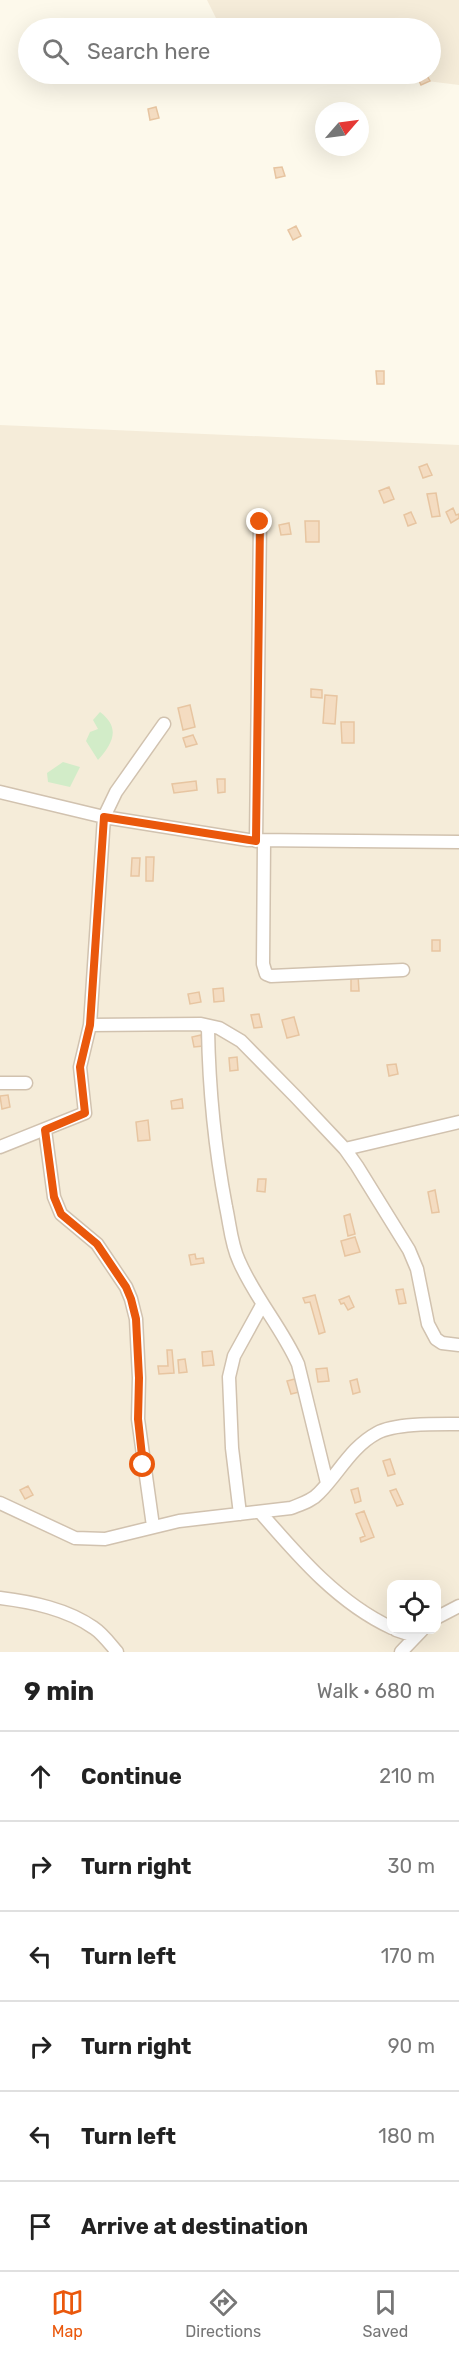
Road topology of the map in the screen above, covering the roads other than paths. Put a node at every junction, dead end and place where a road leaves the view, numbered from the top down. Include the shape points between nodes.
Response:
1 (260, 522) dead end
2 (164, 724) dead end
3 (0, 792) edge
4 (104, 817) junction
5 (260, 841) junction
6 (459, 842) edge
7 (404, 970) dead end
8 (90, 1025) junction
9 (205, 1026) junction
10 (0, 1083) edge
11 (26, 1083) dead end
12 (459, 1122) edge
13 (45, 1130) junction
14 (0, 1147) edge
15 (345, 1149) junction
16 (262, 1305) junction
17 (459, 1345) edge
18 (459, 1424) edge
19 (327, 1483) junction
20 (0, 1503) edge
21 (260, 1512) junction
22 (240, 1514) junction
23 (153, 1526) junction
24 (0, 1598) edge
25 (459, 1606) edge
26 (441, 1615) edge
27 (387, 1625) edge
28 (417, 1634) edge
29 (117, 1652) edge
30 (401, 1652) edge

1 - 5 street
2 - 4 street via 116,792
3 - 4 street
4 - 5 street
4 - 8 street
5 - 6 street
5 - 7 street via 266,974
8 - 9 street
8 - 13 street via 80,1067 85,1113
9 - 15 street via 219,1028 241,1041
9 - 16 street via 220,1173 232,1240
10 - 11 street
12 - 15 street
13 - 14 street
13 - 23 street via 54,1197 61,1214 97,1244 131,1299 137,1330 138,1419
15 - 17 street via 409,1250 431,1331 442,1343
16 - 19 street via 298,1364
16 - 22 street via 234,1356 229,1377
18 - 19 street via 420,1424 378,1432 356,1448
19 - 21 street via 306,1502
20 - 23 street via 75,1538 105,1539
21 - 22 street
21 - 27 street via 298,1557 345,1600
22 - 23 street
24 - 29 street via 66,1612 96,1628
25 - 26 street
28 - 30 street

